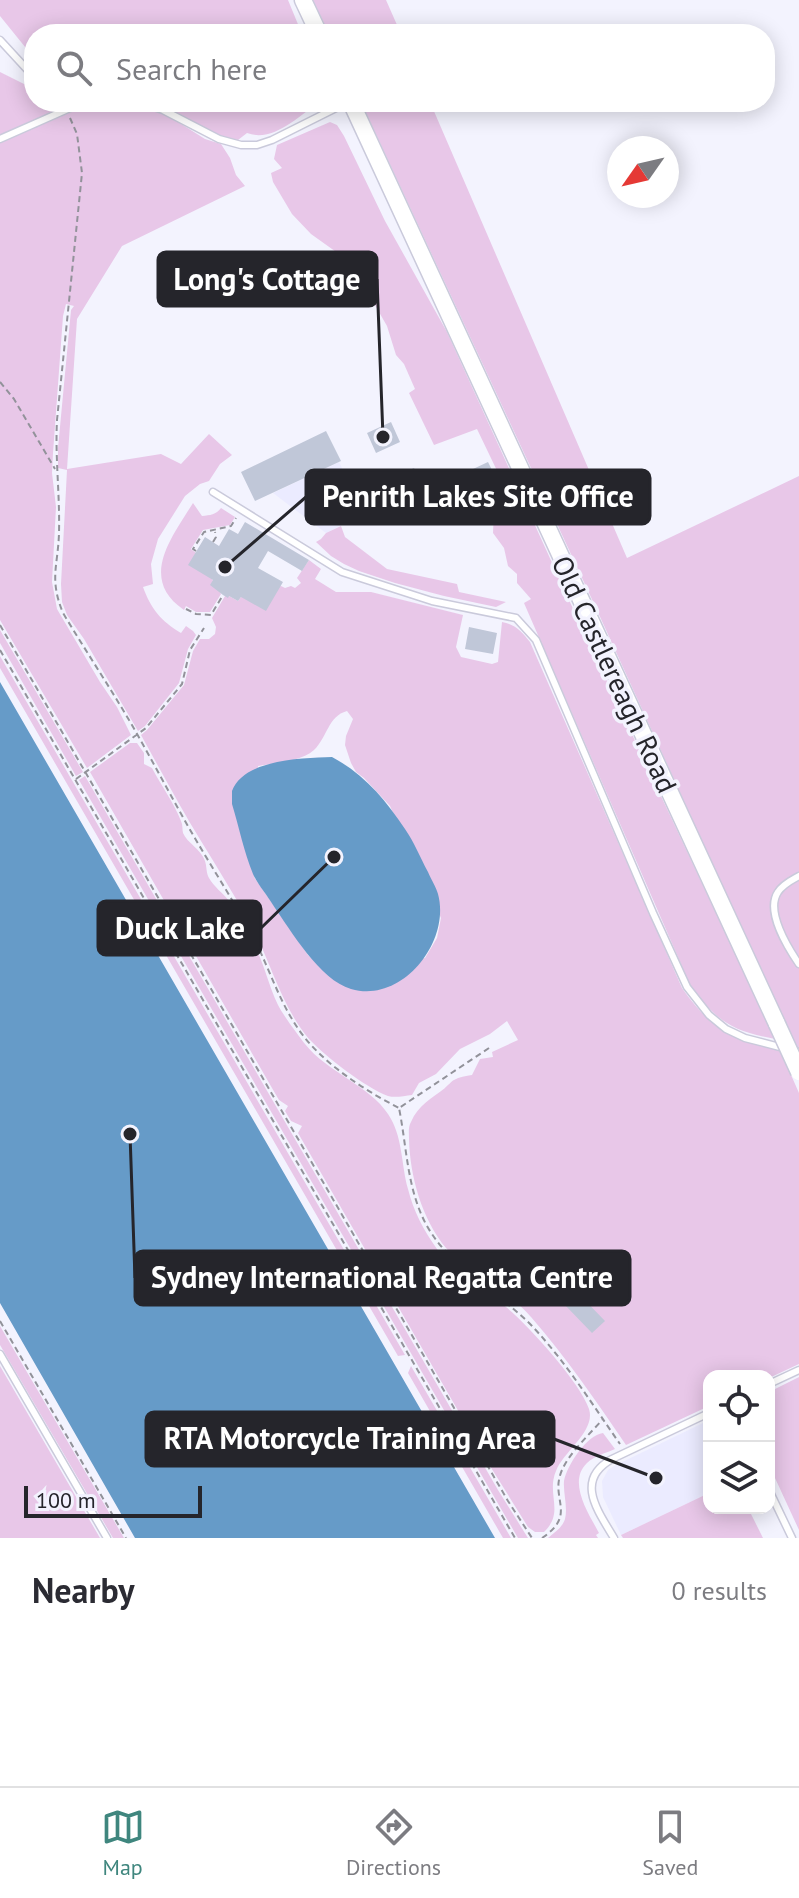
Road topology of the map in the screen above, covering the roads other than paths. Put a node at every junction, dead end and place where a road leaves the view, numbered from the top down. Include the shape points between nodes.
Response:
1 (303, 0) edge
2 (314, 24) edge
3 (0, 40) edge
4 (24, 66) edge
5 (62, 112) edge
6 (167, 112) edge
7 (329, 112) edge
8 (354, 112) edge
9 (0, 139) edge
10 (213, 492) dead end
11 (799, 876) edge
12 (799, 964) edge
13 (799, 1052) edge
14 (799, 1072) edge
15 (0, 1354) edge
16 (799, 1370) edge
17 (775, 1381) edge
18 (703, 1416) edge
19 (775, 1503) edge
20 (107, 1538) edge
21 (614, 1538) edge
22 (792, 1538) edge

1 - 2 street
3 - 4 lane
5 - 9 lane
6 - 7 lane via 219,139 257,145
8 - 14 street, Old Castlereagh Road, bridge
10 - 13 lane via 342,572 432,601 520,621 536,640 687,987 726,1029
11 - 12 lane via 774,900 778,925
15 - 20 lane
16 - 17 lane
18 - 21 lane via 598,1468 591,1486
19 - 22 lane

